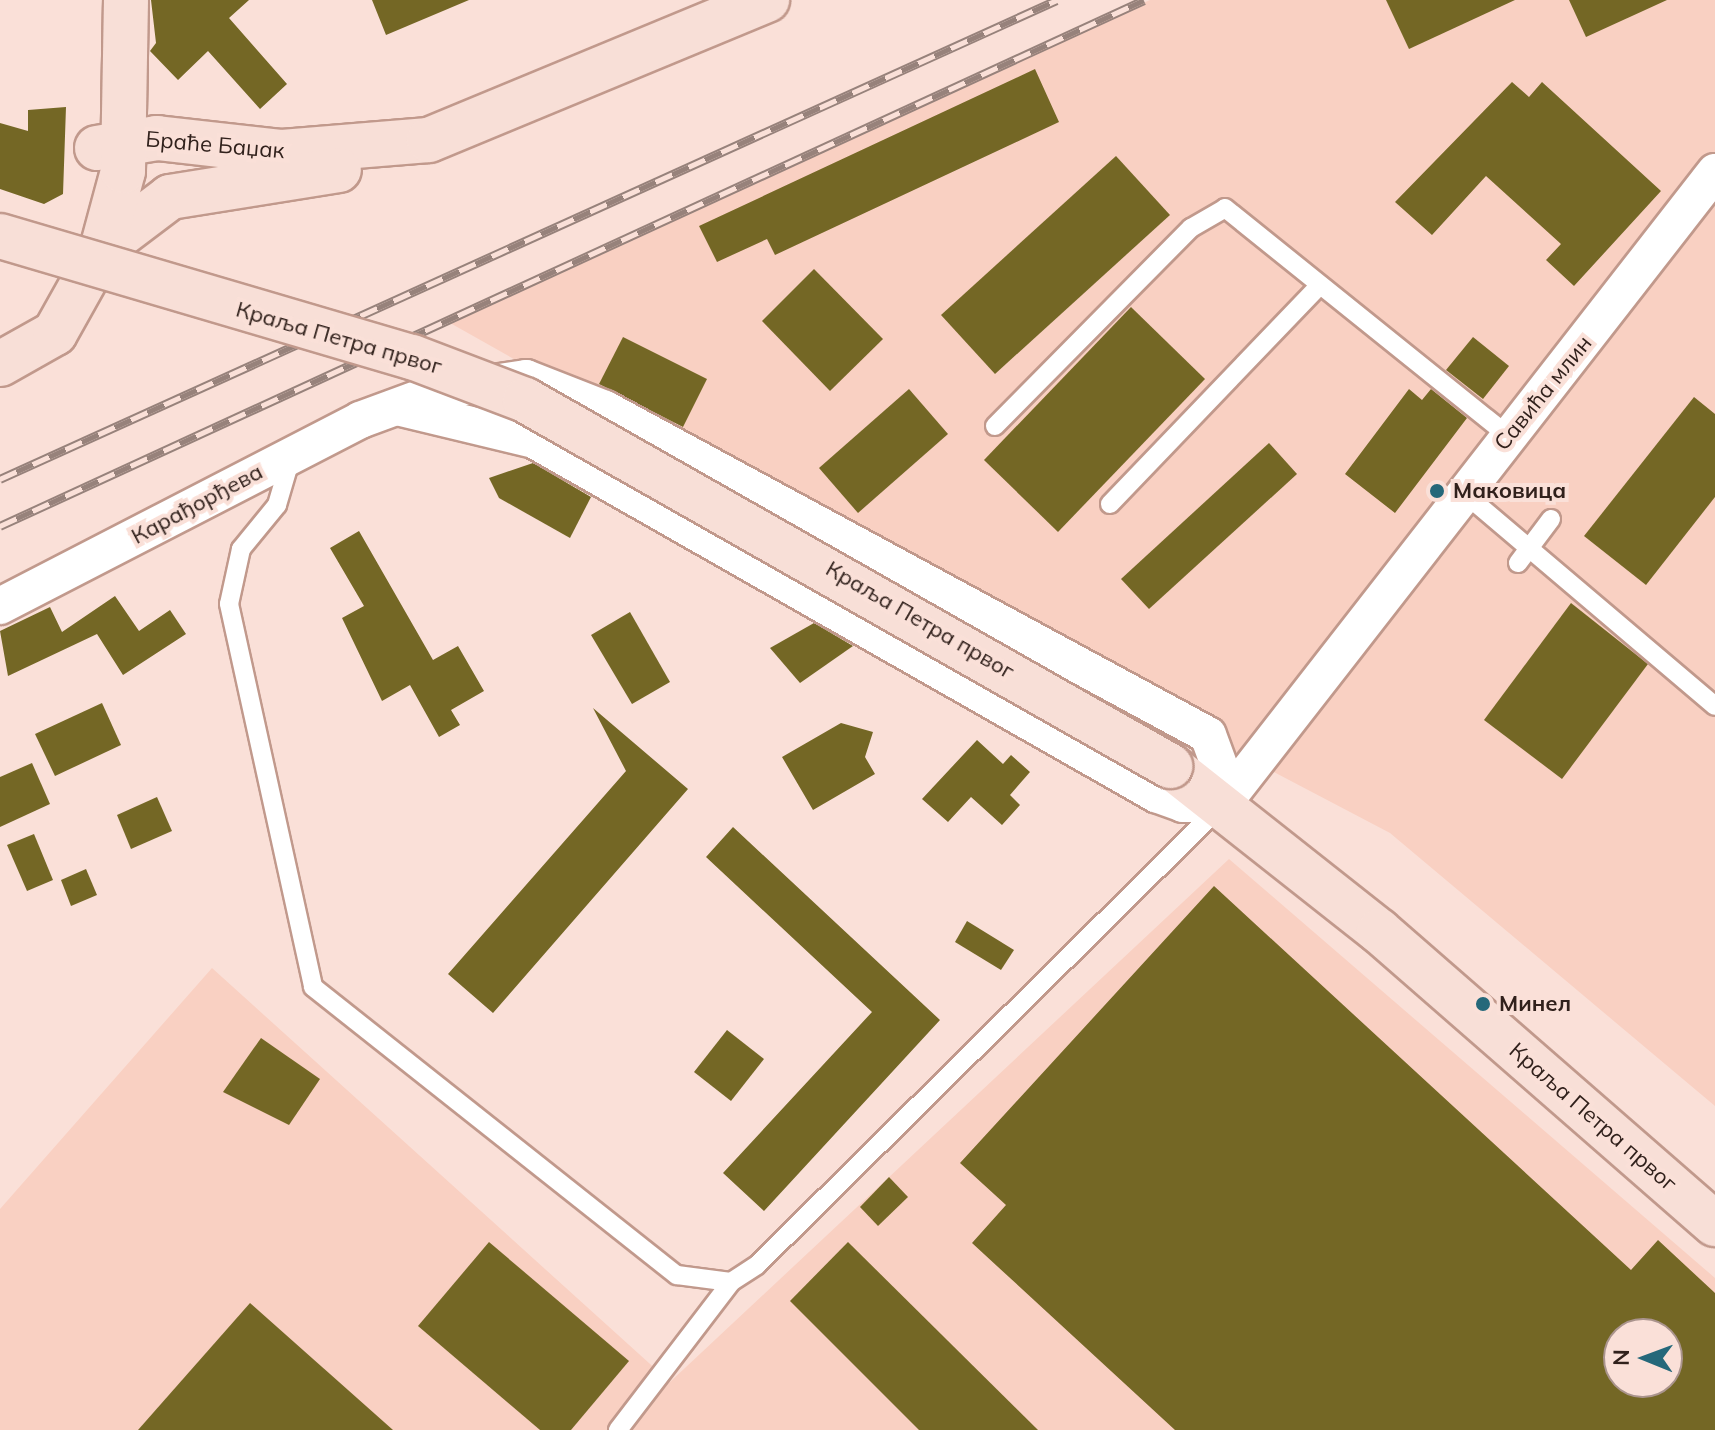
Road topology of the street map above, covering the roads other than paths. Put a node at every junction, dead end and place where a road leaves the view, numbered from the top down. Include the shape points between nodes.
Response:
1 (102, 0) edge
2 (126, 0) edge
3 (767, 0) edge
4 (127, 67) junction
5 (195, 144) junction
6 (382, 149) junction
7 (115, 153) junction
8 (1715, 172) edge
9 (199, 191) junction
10 (0, 236) edge
11 (102, 249) junction
12 (1320, 285) junction
13 (1, 364) edge
14 (396, 407) junction
15 (995, 426) dead end
16 (1509, 436) junction
17 (292, 454) junction
18 (1464, 493) junction
19 (1110, 504) dead end
20 (1551, 519) dead end
21 (1531, 546) junction
22 (1518, 563) dead end
23 (0, 606) edge
24 (1715, 706) edge
25 (1223, 804) junction
26 (1715, 1224) edge
27 (731, 1282) junction
28 (618, 1430) edge

1 - 7 main road
2 - 4 main road
3 - 6 main road, Браће Баџак via 488,120
4 - 5 main road via 156,111
4 - 7 main road
5 - 6 main road, Браће Баџак
5 - 7 main road, Браће Баџак
6 - 9 main road, Браће Баџак via 331,174
7 - 9 main road
7 - 11 main road
7 - 13 main road, Браће Баџак via 69,261
8 - 16 street, Савића млин
9 - 11 main road, Браће Баџак via 149,207
10 - 25 main road, Краља Петра првог, bridge via 412,357 525,400 1170,766
11 - 13 main road, Браће Баџак via 55,333
12 - 15 lane via 1225,208 1191,228
12 - 16 lane
12 - 19 lane
14 - 17 street, Карађорђева
14 - 25 street via 534,440 1156,794 1183,804
14 - 25 street, Карађорђева via 460,386 526,378 605,409 1208,735 1222,773
16 - 18 street, Савића млин
17 - 23 street, Карађорђева
17 - 27 lane via 277,505 241,549 229,604 313,987 677,1275
18 - 21 lane
18 - 25 street, Савића млин
20 - 21 lane
21 - 22 lane
21 - 24 lane
25 - 26 main road, Краља Петра првог
25 - 27 lane via 757,1265
27 - 28 lane

